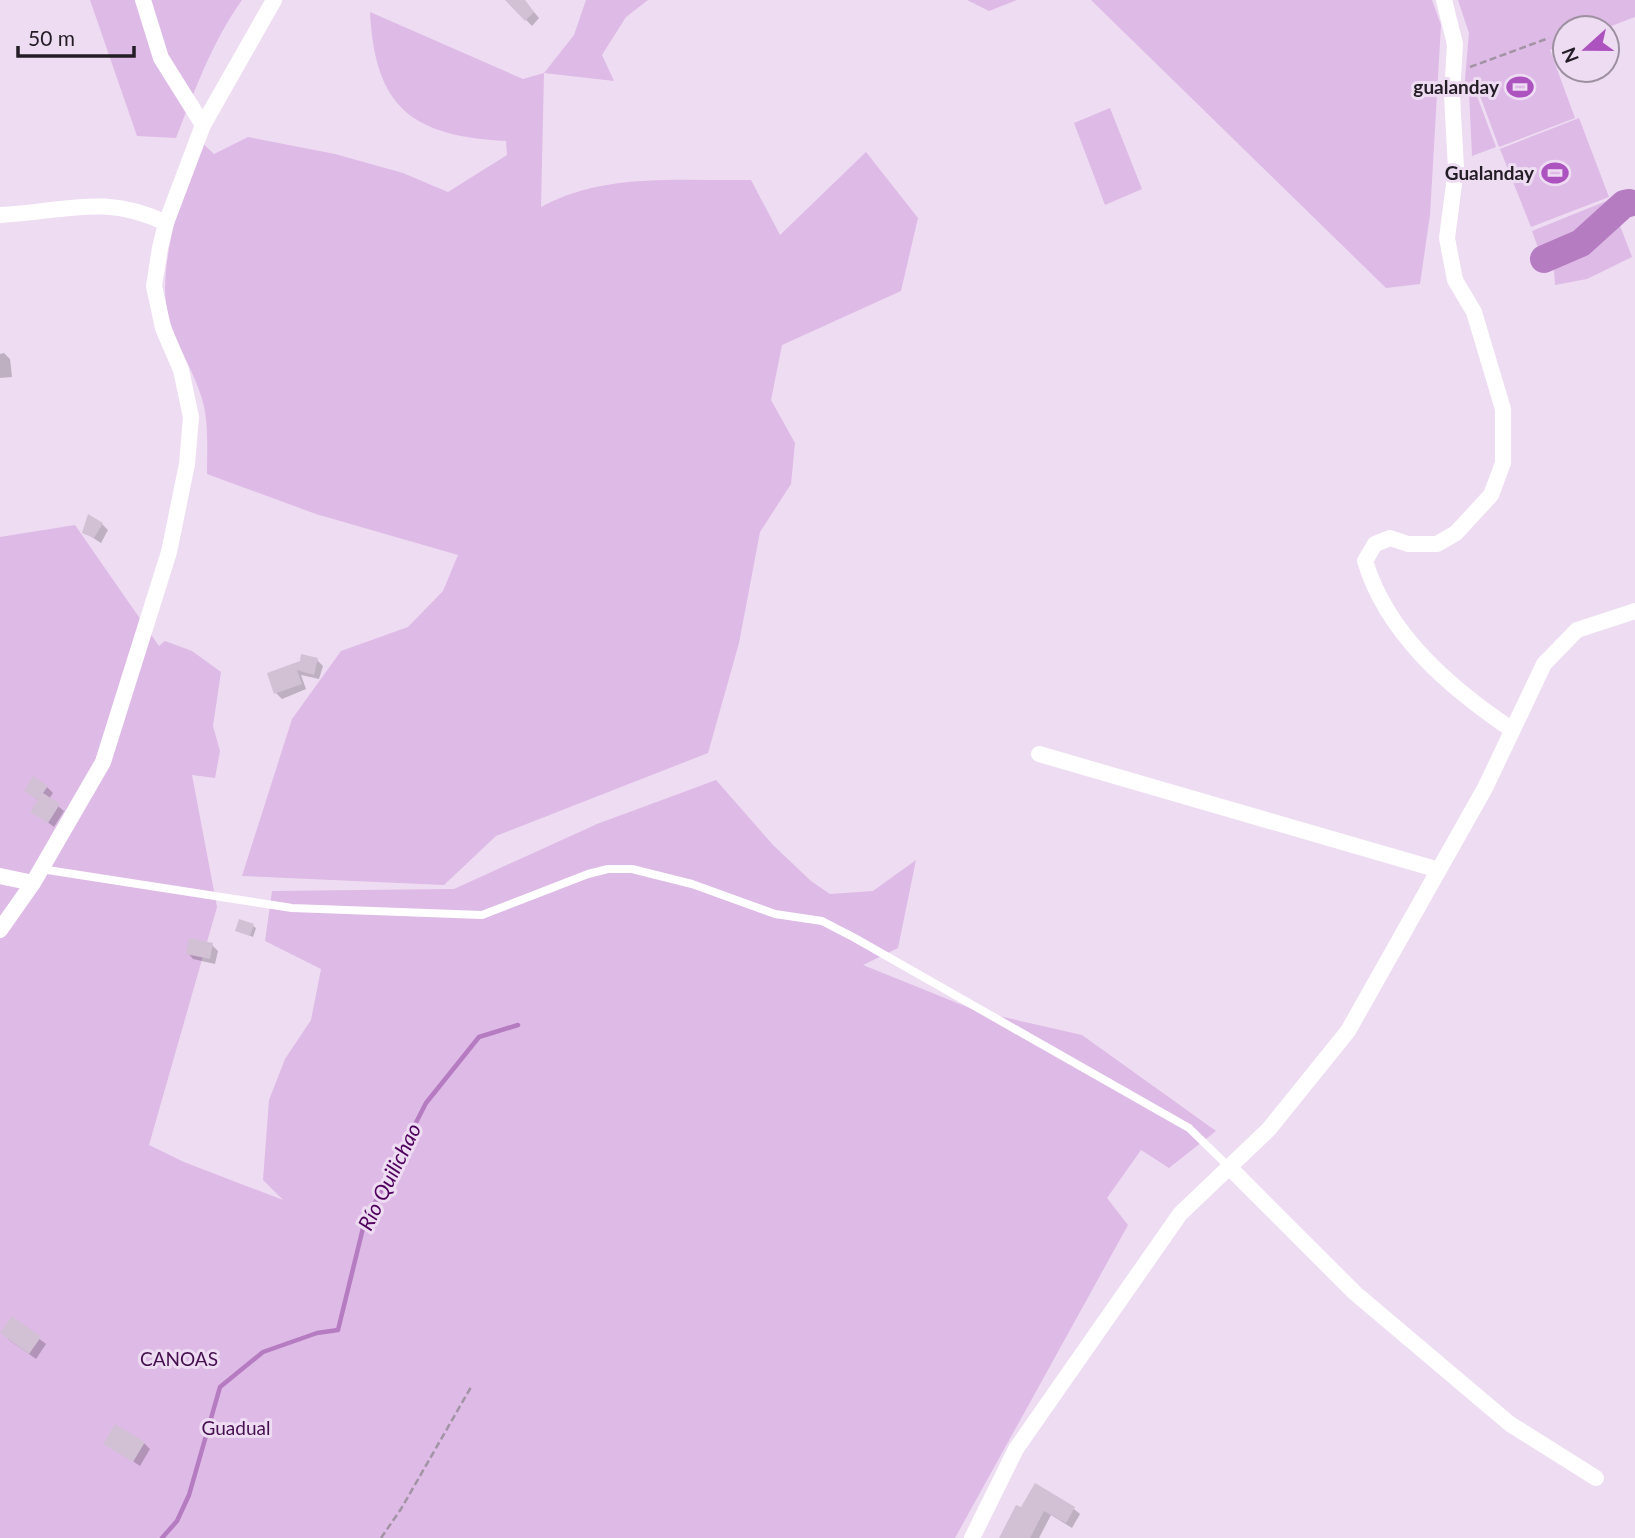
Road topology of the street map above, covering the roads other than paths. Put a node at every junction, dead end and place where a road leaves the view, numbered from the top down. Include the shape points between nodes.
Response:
1 (143, 0) edge
2 (274, 0) edge
3 (1444, 0) edge
4 (203, 125) junction
5 (0, 215) edge
6 (166, 223) junction
7 (1635, 611) edge
8 (1511, 729) junction
9 (1040, 754) dead end
10 (1439, 870) junction
11 (0, 876) edge
12 (37, 876) junction
13 (0, 930) edge
14 (1230, 1168) junction
15 (1596, 1478) dead end
16 (972, 1538) edge

1 - 4 street via 162,58
2 - 4 street
3 - 8 street via 1455,44 1456,169 1447,238 1455,280 1474,312 1503,409 1503,463 1491,495 1456,533 1437,544 1408,544 1390,538 1375,544 1365,561 1374,588 1412,643 1480,708
4 - 6 street
5 - 6 street via 112,205
6 - 12 street via 154,286 191,417 187,464 169,552 103,762
7 - 8 street via 1577,630 1544,664
8 - 10 street via 1485,788
9 - 10 street
10 - 14 street via 1348,1031 1269,1129
11 - 12 street
12 - 13 street
12 - 14 lane via 292,908 482,915 608,869 654,872 775,914 822,921 1189,1128
14 - 15 street via 1365,1302 1510,1424
14 - 16 street via 1180,1214 1016,1449

